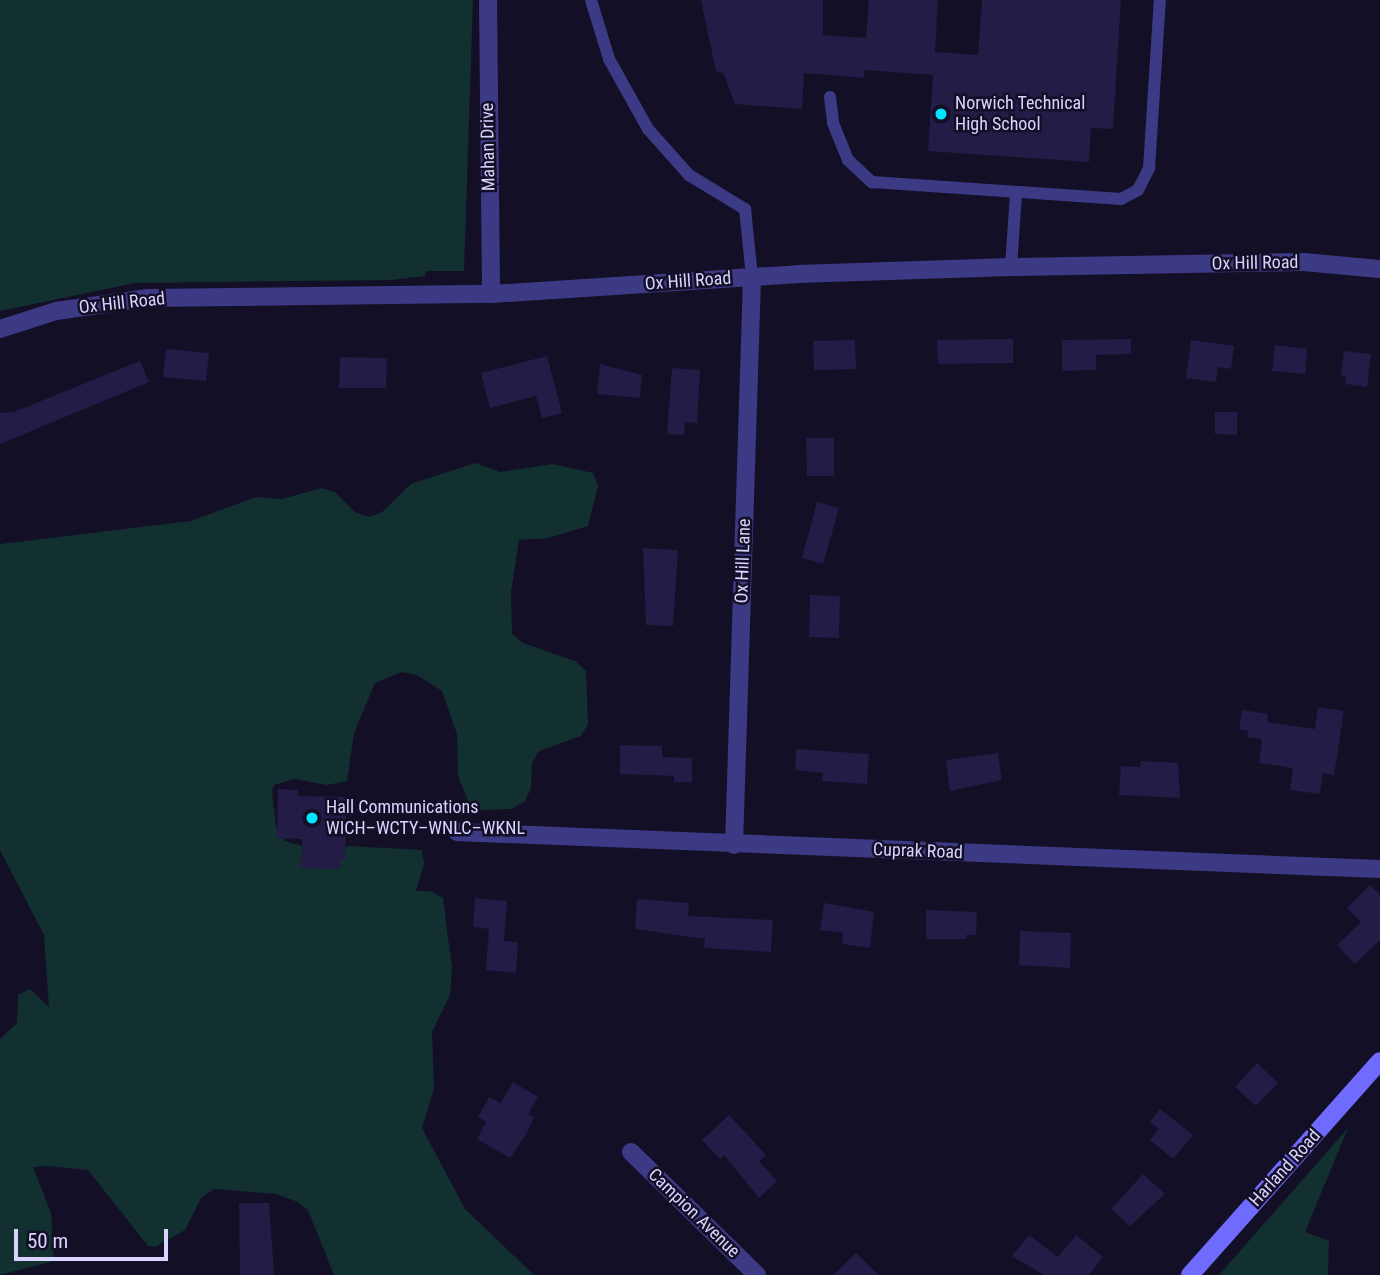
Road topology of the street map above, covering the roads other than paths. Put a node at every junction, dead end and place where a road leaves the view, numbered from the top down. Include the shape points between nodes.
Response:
1 (488, 0) edge
2 (591, 0) edge
3 (1160, 0) edge
4 (830, 97) dead end
5 (1016, 193) junction
6 (1011, 267) junction
7 (1380, 269) edge
8 (752, 276) junction
9 (491, 294) junction
10 (0, 329) edge
11 (457, 832) dead end
12 (734, 845) junction
13 (1380, 869) edge
14 (1380, 1061) edge
15 (631, 1152) dead end
16 (757, 1275) edge
17 (1190, 1275) edge

1 - 9 street, Mahan Drive
2 - 8 lane via 612,68 648,129 689,175 744,209
3 - 5 lane via 1149,168 1142,186 1115,200
4 - 5 lane via 845,153 866,180
5 - 6 lane
6 - 7 street, Ox Hill Road via 1304,262
6 - 8 street, Ox Hill Road
8 - 9 street, Ox Hill Road
8 - 12 street, Ox Hill Lane
9 - 10 street, Ox Hill Road via 147,298 55,311
11 - 12 street, Cuprak Road
12 - 13 street, Cuprak Road
14 - 17 main road, Harland Road
15 - 16 street, Campion Avenue

